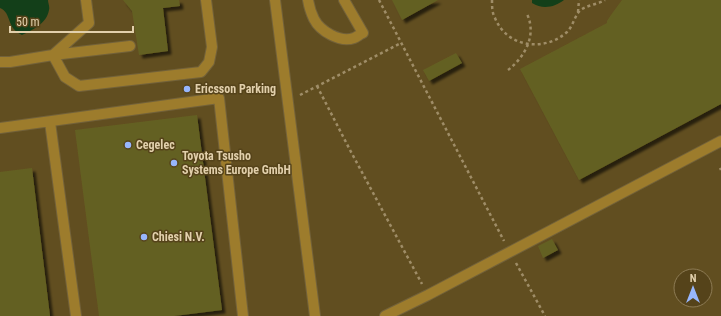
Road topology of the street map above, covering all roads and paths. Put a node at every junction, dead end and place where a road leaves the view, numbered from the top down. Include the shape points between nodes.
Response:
1 (86, 0) edge
2 (206, 0) edge
3 (275, 0) edge
4 (308, 0) edge
5 (344, 0) edge
6 (379, 0) edge
7 (492, 0) edge
8 (579, 0) edge
9 (605, 0) edge
10 (578, 12) junction
11 (527, 14) dead end
12 (401, 43) junction
13 (528, 45) junction
14 (130, 46) dead end
15 (53, 55) junction
16 (0, 62) edge
17 (508, 70) dead end
18 (317, 86) junction
19 (287, 97) junction
20 (50, 122) junction
21 (0, 128) edge
22 (721, 141) edge
23 (510, 252) junction
24 (428, 295) junction
25 (76, 316) edge
26 (243, 316) edge
27 (315, 316) edge
28 (385, 316) edge
29 (545, 316) edge

1 - 15 lane via 89,23
2 - 15 lane via 212,47 209,62 201,72 79,86 65,77
3 - 19 lane
4 - 5 lane via 314,19 324,31 345,39 354,38 363,33
6 - 12 path
7 - 13 path via 495,18 505,33
8 - 10 path
9 - 10 path
10 - 13 path via 574,24 559,38 549,43
11 - 13 path via 531,28
12 - 18 path
12 - 23 path
13 - 17 path via 516,64
14 - 15 lane
15 - 16 lane
18 - 19 path via 299,95
18 - 24 path
19 - 27 lane
20 - 21 lane
20 - 25 lane
20 - 26 lane via 219,98
22 - 23 lane
23 - 24 lane
23 - 29 path
24 - 28 lane

